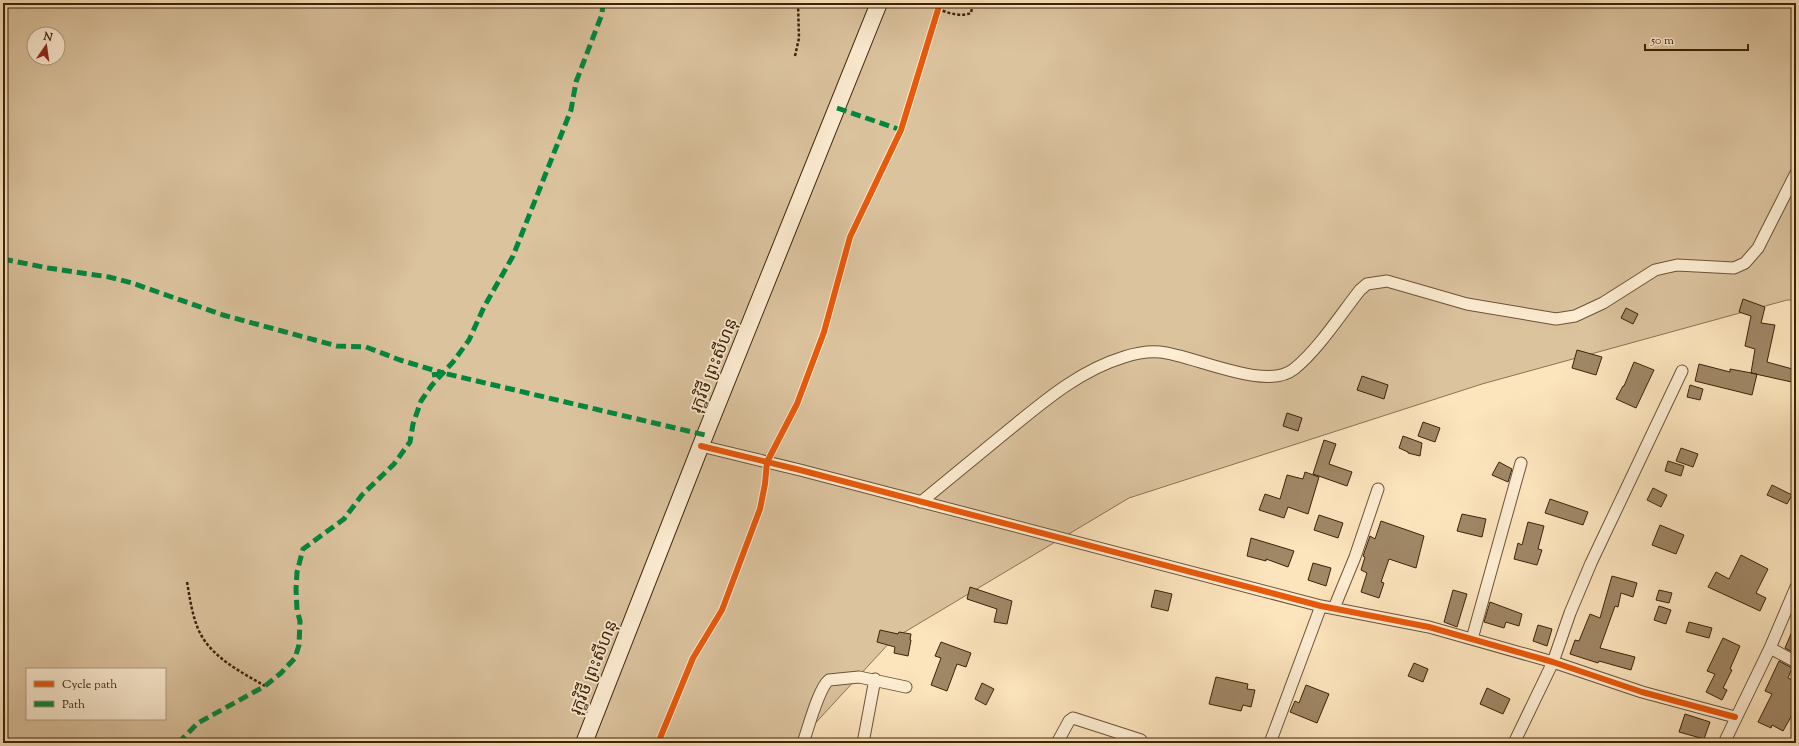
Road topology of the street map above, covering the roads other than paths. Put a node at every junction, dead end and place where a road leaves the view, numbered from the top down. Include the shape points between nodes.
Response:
1 (879, 3) edge
2 (1796, 173) edge
3 (1682, 371) dead end
4 (701, 446) junction
5 (1521, 463) dead end
6 (1378, 489) dead end
7 (921, 502) junction
8 (1796, 587) edge
9 (1321, 606) junction
10 (1334, 608) junction
11 (1472, 640) junction
12 (1770, 648) junction
13 (1553, 662) junction
14 (1796, 662) edge
15 (875, 679) junction
16 (906, 687) dead end
17 (1736, 717) junction
18 (1141, 740) dead end
19 (584, 743) edge
20 (803, 743) edge
21 (863, 743) edge
22 (1057, 743) edge
23 (1270, 743) edge
24 (1514, 743) edge
25 (1724, 743) edge

1 - 4 street, រុក្ខវិថី ព្រះសីហនុ
2 - 7 street via 1758,248 1745,263 1734,268 1677,265 1656,270 1603,303 1576,316 1556,318 1468,304 1387,281 1372,283 1360,290 1322,339 1294,370 1285,374 1243,374 1160,352 1133,354 1104,364 1054,394
3 - 13 street via 1591,563
4 - 7 street
4 - 19 street, រុក្ខវិថី ព្រះសីហនុ
5 - 11 street
6 - 10 street via 1355,557
7 - 9 street
8 - 12 street
9 - 10 street
9 - 23 street
10 - 11 street via 1429,627
11 - 13 street
12 - 14 street
12 - 17 street
13 - 17 street via 1642,692
13 - 24 street
15 - 16 street
15 - 20 street via 833,678 827,681 820,693
15 - 21 street
17 - 25 street
18 - 22 street via 1072,718

